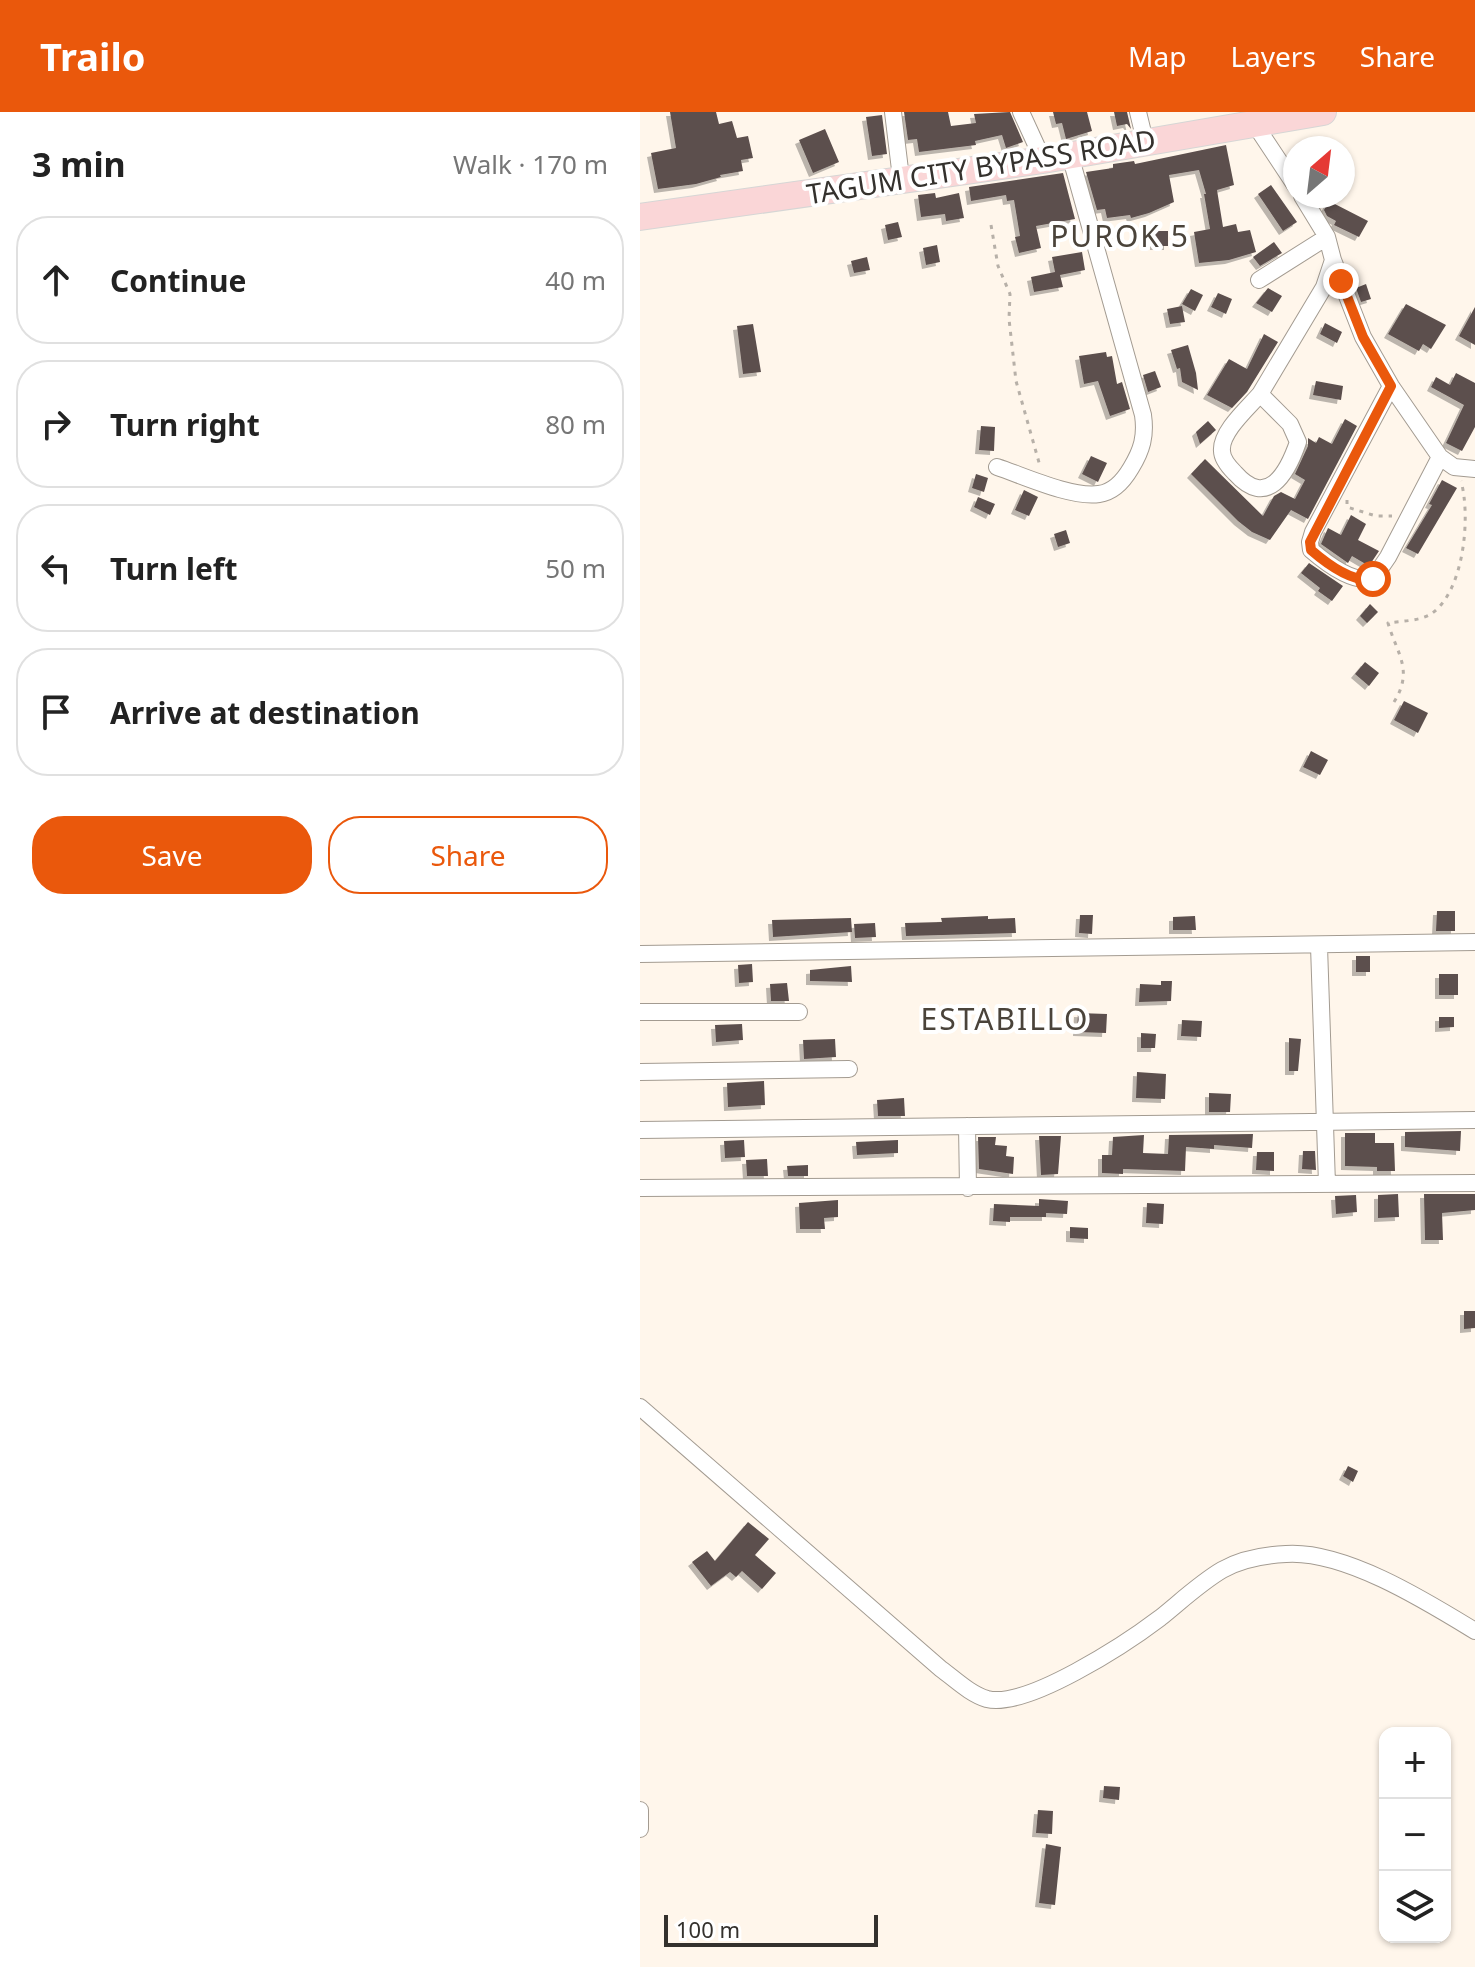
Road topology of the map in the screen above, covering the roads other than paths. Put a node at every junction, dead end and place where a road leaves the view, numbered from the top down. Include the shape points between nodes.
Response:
1 (893, 112) edge
2 (1021, 112) edge
3 (1138, 112) edge
4 (1323, 112) edge
5 (1251, 118) edge
6 (1145, 141) junction
7 (1070, 155) junction
8 (1043, 160) junction
9 (1283, 167) edge
10 (901, 178) junction
11 (1309, 208) edge
12 (640, 217) edge
13 (1327, 237) junction
14 (1333, 260) junction
15 (1259, 280) dead end
16 (1391, 386) junction
17 (1260, 394) junction
18 (1447, 462) junction
19 (997, 467) dead end
20 (1475, 469) edge
21 (1475, 942) edge
22 (1319, 946) junction
23 (640, 954) edge
24 (640, 1012) edge
25 (799, 1012) dead end
26 (849, 1069) dead end
27 (640, 1072) edge
28 (1475, 1120) edge
29 (1327, 1122) junction
30 (967, 1126) junction
31 (640, 1130) edge
32 (1475, 1183) edge
33 (1327, 1184) junction
34 (640, 1188) edge
35 (968, 1188) junction
36 (640, 1407) edge
37 (1475, 1631) edge
38 (640, 1810) edge
39 (640, 1829) edge

1 - 10 street
2 - 8 street
3 - 6 street
4 - 5 main road, TAGUM CITY BYPASS ROAD
5 - 6 main road, TAGUM CITY BYPASS ROAD
5 - 9 street
6 - 7 main road, TAGUM CITY BYPASS ROAD
7 - 8 main road, TAGUM CITY BYPASS ROAD
7 - 19 street via 1146,430 1126,478 1098,494
8 - 10 main road, TAGUM CITY BYPASS ROAD
10 - 12 main road, TAGUM CITY BYPASS ROAD
11 - 13 street
13 - 14 street
13 - 15 street
14 - 16 street via 1363,337
14 - 17 street via 1324,287
16 - 18 street
16 - 18 street via 1313,532 1311,550 1340,570 1365,581 1373,579
17 - 17 street via 1290,424 1298,442 1277,481 1260,490 1237,476 1221,452 1234,424
18 - 20 street
21 - 22 street
22 - 23 street
22 - 29 street
24 - 25 street
26 - 27 street
28 - 29 street
29 - 30 street
29 - 33 street
30 - 31 street
30 - 35 street
32 - 33 street
33 - 35 street
34 - 35 street
36 - 37 street via 941,1669 986,1699 1034,1693 1102,1656 1224,1569 1288,1553 1322,1555 1371,1574
38 - 39 street

